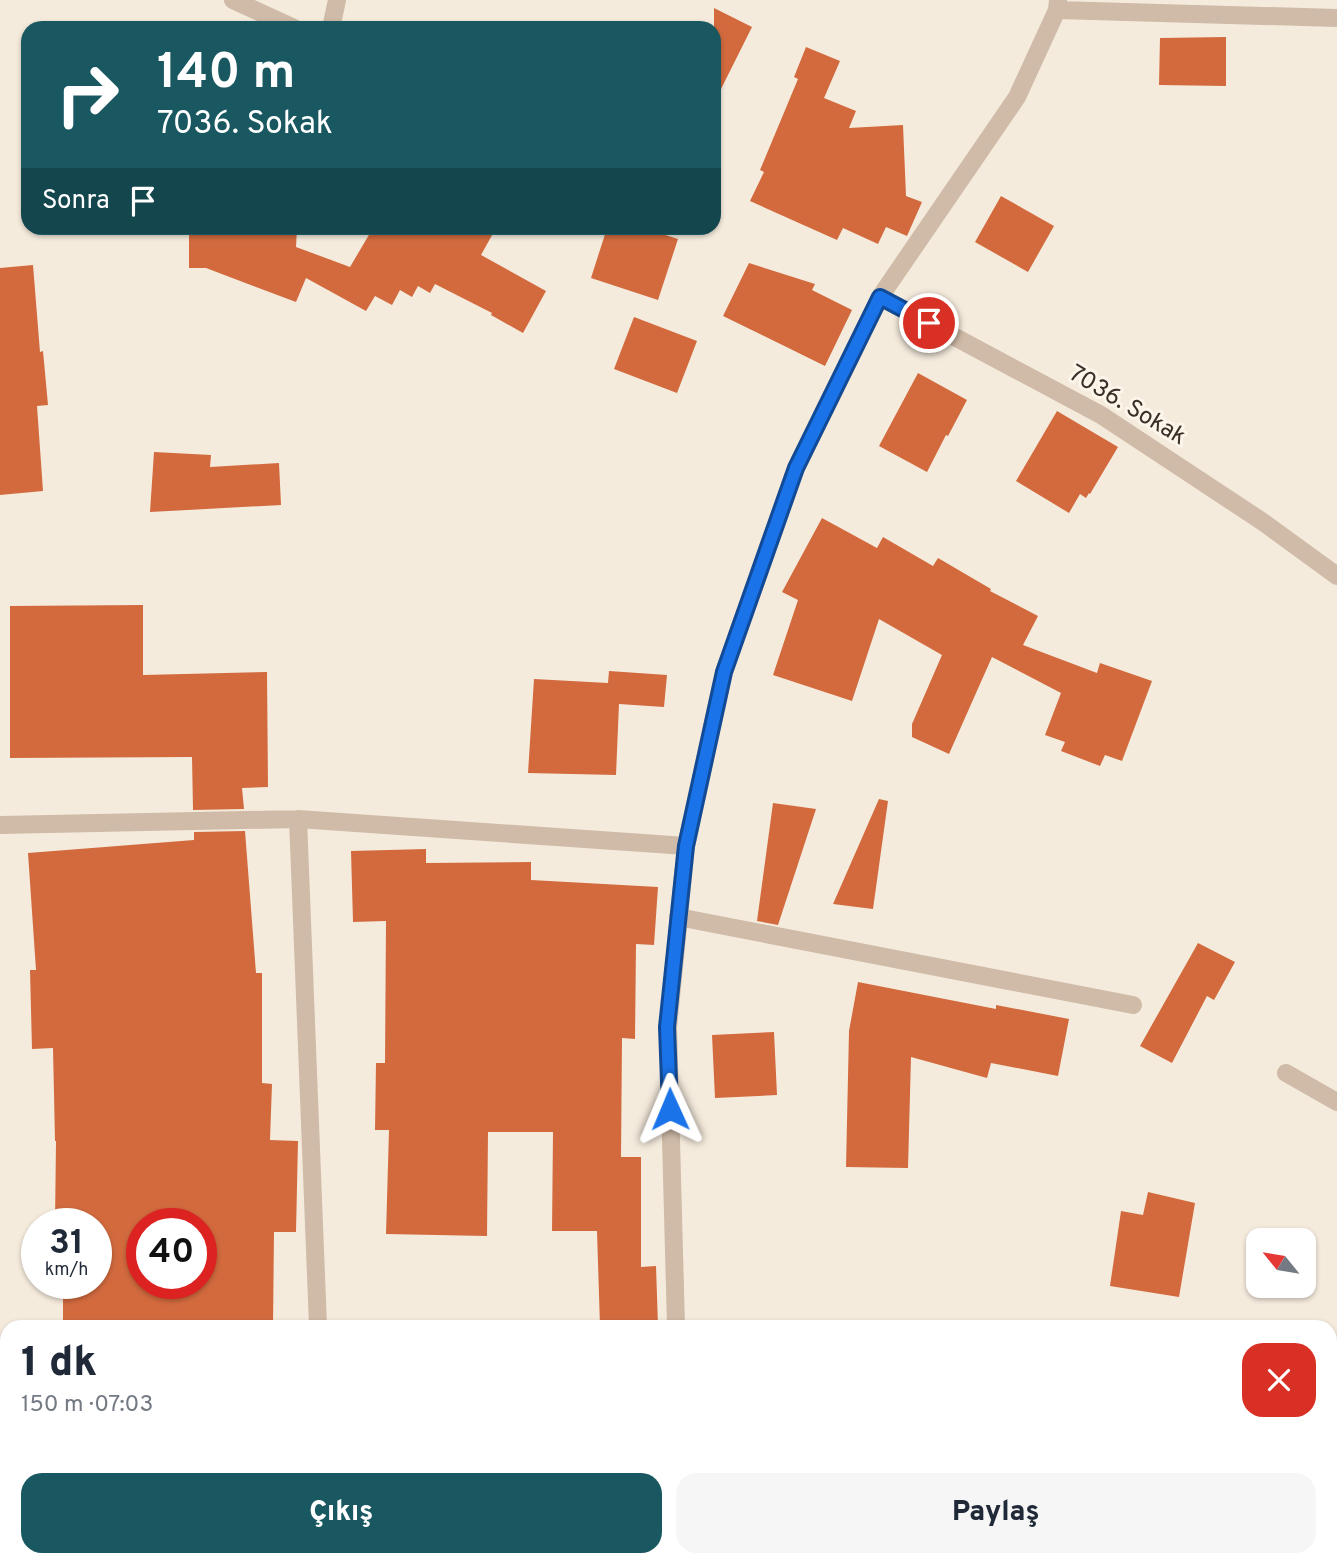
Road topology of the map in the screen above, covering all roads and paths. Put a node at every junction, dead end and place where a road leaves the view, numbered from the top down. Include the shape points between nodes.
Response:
1 (233, 0) edge
2 (337, 0) edge
3 (1058, 5) edge
4 (1337, 18) edge
5 (279, 21) edge
6 (332, 21) edge
7 (880, 297) junction
8 (1337, 576) edge
9 (298, 819) junction
10 (0, 825) edge
11 (686, 846) junction
12 (678, 917) junction
13 (1133, 1005) dead end
14 (1286, 1073) dead end
15 (1337, 1102) edge
16 (318, 1320) edge
17 (676, 1320) edge

1 - 5 street
2 - 6 street
3 - 4 street
3 - 7 street via 1017,97
7 - 8 street, 7036. Sokak via 1101,415
7 - 11 street via 796,468 724,672
9 - 10 street
9 - 11 street
9 - 16 street
11 - 12 street
12 - 13 street
12 - 17 street via 667,1027
14 - 15 street

